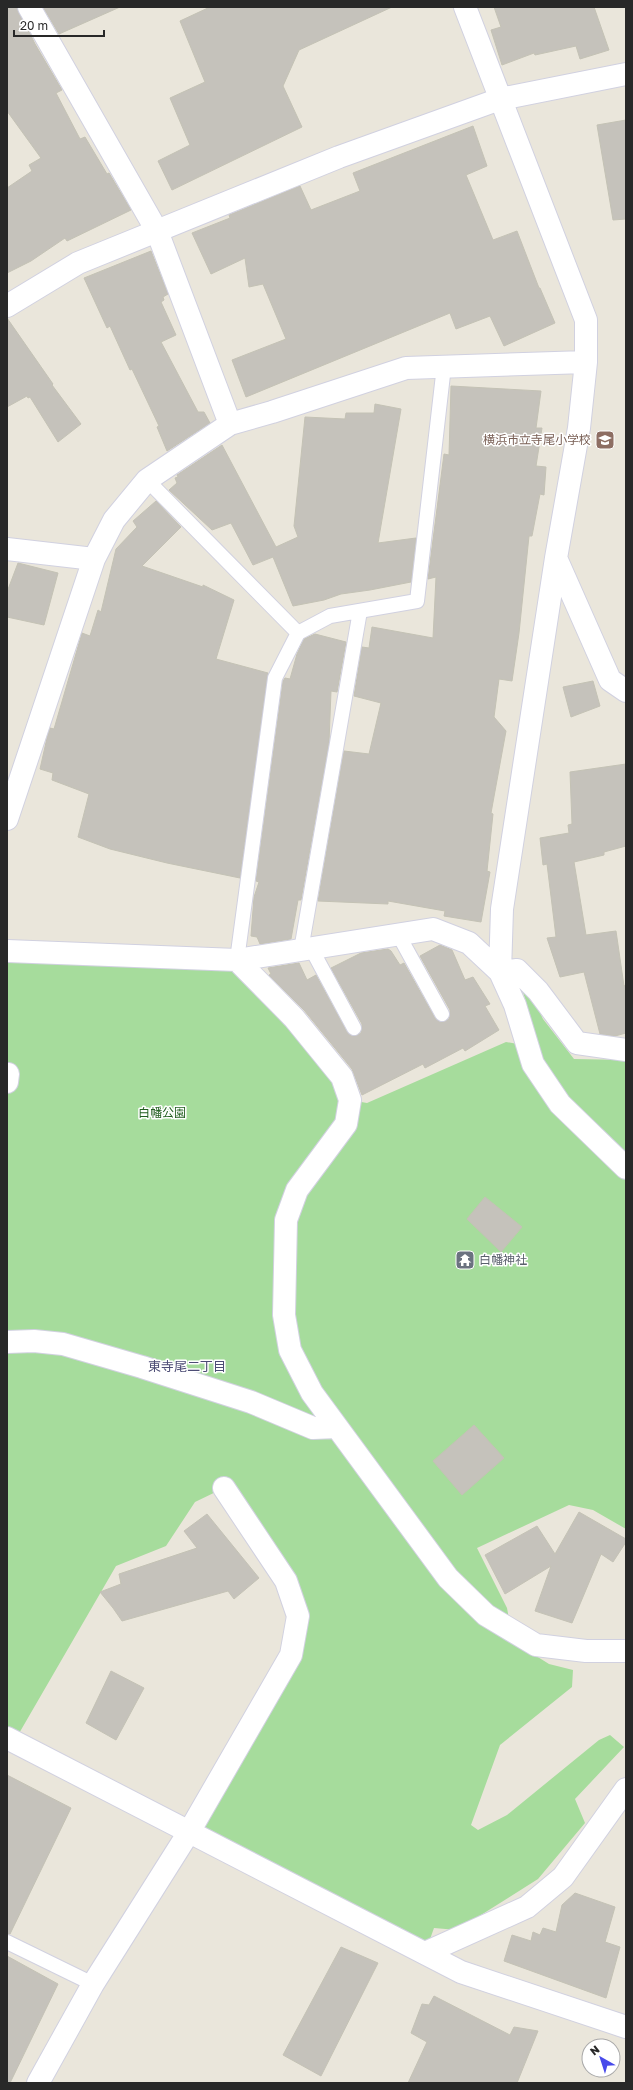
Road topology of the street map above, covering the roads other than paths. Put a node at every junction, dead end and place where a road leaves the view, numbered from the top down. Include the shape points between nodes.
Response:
1 (29, 7) edge
2 (465, 7) edge
3 (626, 74) edge
4 (500, 99) junction
5 (158, 231) junction
6 (7, 306) edge
7 (586, 362) junction
8 (444, 366) junction
9 (230, 424) junction
10 (146, 480) junction
11 (7, 549) edge
12 (556, 558) junction
13 (94, 559) junction
14 (360, 611) junction
15 (298, 633) junction
16 (626, 691) edge
17 (7, 819) edge
18 (398, 934) junction
19 (306, 949) junction
20 (7, 951) edge
21 (237, 960) junction
22 (500, 972) junction
23 (442, 1014) dead end
24 (354, 1028) dead end
25 (626, 1050) edge
26 (626, 1168) edge
27 (7, 1342) edge
28 (337, 1427) junction
29 (224, 1488) dead end
30 (626, 1652) edge
31 (7, 1738) edge
32 (626, 1789) edge
33 (189, 1832) junction
34 (7, 1942) edge
35 (425, 1953) junction
36 (93, 1984) junction
37 (626, 2027) edge
38 (38, 2083) edge

1 - 5 street
2 - 4 street
3 - 4 street
4 - 5 street via 339,157
4 - 7 street via 586,320
5 - 6 street via 78,263
5 - 9 street
7 - 8 street
7 - 12 street via 579,428
8 - 9 street via 406,368
8 - 14 lane via 417,601
9 - 10 street
10 - 13 street via 114,520
10 - 15 lane
11 - 13 street
12 - 16 street via 610,680
12 - 22 street via 502,909
13 - 17 street
14 - 15 lane via 330,616
14 - 19 lane
15 - 21 lane via 275,678
18 - 19 street
18 - 22 street via 433,929 469,943
18 - 23 lane
19 - 21 street
19 - 24 lane
20 - 21 street
21 - 28 street via 299,1024 342,1077 350,1100 346,1124 297,1190 286,1220 284,1315 290,1350 312,1393
22 - 25 street via 517,970 538,991 577,1043
22 - 26 street via 515,1005 534,1064 560,1104
27 - 28 street via 63,1344 252,1402 313,1428
28 - 30 street via 448,1578 486,1615 536,1645 586,1651
29 - 33 street via 286,1581 298,1616 291,1654
31 - 33 street
32 - 35 street via 563,1877 527,1907
33 - 35 street
33 - 36 street
34 - 36 lane
35 - 37 street via 461,1972
36 - 38 street

